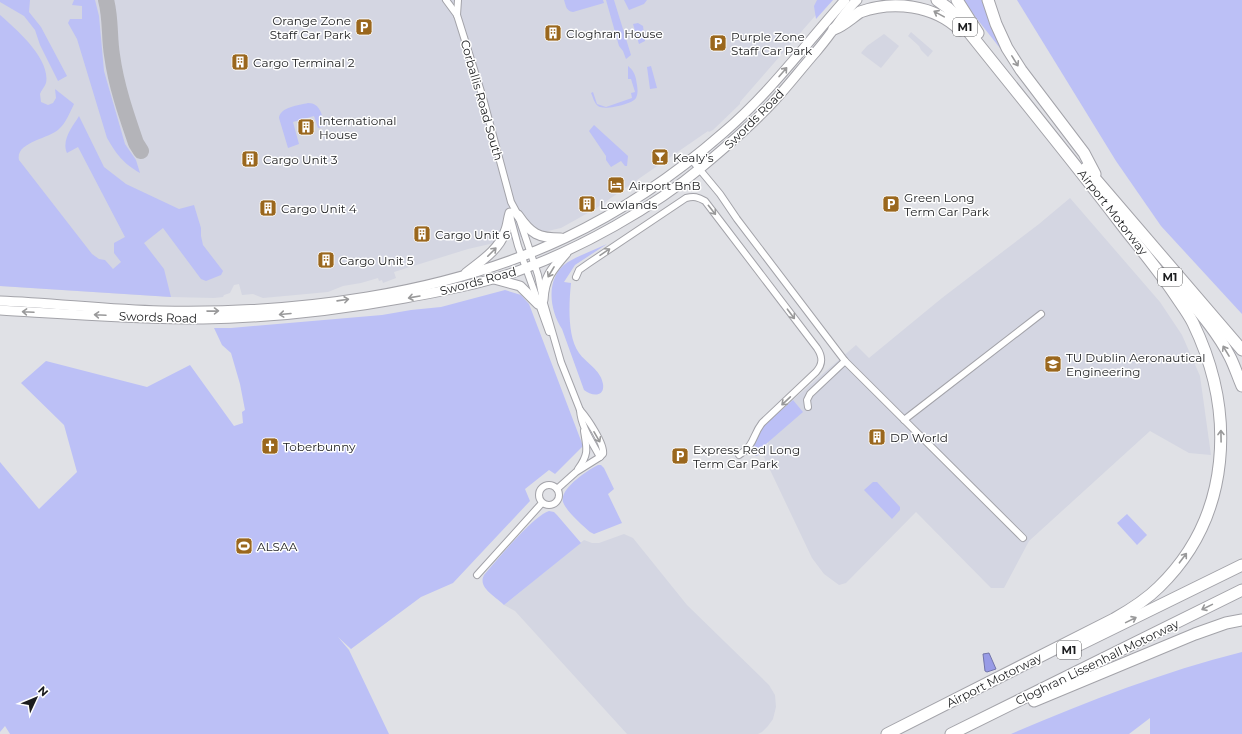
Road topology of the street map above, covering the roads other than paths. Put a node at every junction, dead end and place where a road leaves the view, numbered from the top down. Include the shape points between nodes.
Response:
1 (446, 0) edge
2 (458, 0) edge
3 (845, 0) edge
4 (857, 0) edge
5 (937, 0) edge
6 (957, 0) edge
7 (988, 0) edge
8 (457, 16) junction
9 (834, 29) junction
10 (989, 58) junction
11 (691, 159) junction
12 (700, 169) junction
13 (1085, 177) junction
14 (1101, 184) junction
15 (514, 214) junction
16 (564, 238) junction
17 (570, 249) junction
18 (526, 255) junction
19 (530, 266) junction
20 (461, 276) junction
21 (576, 277) dead end
22 (493, 279) junction
23 (0, 301) edge
24 (540, 302) junction
25 (0, 310) edge
26 (1041, 314) dead end
27 (1242, 350) edge
28 (845, 361) junction
29 (1242, 386) edge
30 (808, 407) dead end
31 (580, 410) junction
32 (904, 420) junction
33 (583, 425) junction
34 (740, 456) dead end
35 (600, 457) junction
36 (576, 472) junction
37 (557, 489) junction
38 (542, 503) junction
39 (1022, 538) dead end
40 (1242, 565) edge
41 (477, 575) dead end
42 (1242, 590) edge
43 (1242, 620) edge
44 (887, 734) edge
45 (894, 734) edge
46 (951, 734) edge
47 (956, 734) edge

1 - 8 street, Corballis Road South
2 - 8 street
11 -> 3 main road, Swords Road via 725,132 754,104
4 - 9 main road, Swords Road
5 - 10 highway, Airport Motorway / M1 via 956,16
6 - 14 highway, Airport Motorway / M1 via 980,37
7 -> 14 highway, M1 via 1007,48 1084,153
8 - 15 street, Corballis Road South via 483,98
10 -> 9 highway, M1 via 950,20 919,5 894,3 870,7
9 - 12 main road, Swords Road via 773,102
10 - 13 highway, Airport Motorway / M1
11 - 12 street
11 - 16 main road, Swords Road via 621,208
12 - 17 main road, Swords Road via 643,209
12 - 28 street
29 -> 13 highway, M1 via 1230,357 1206,320
44 -> 13 highway, Airport Motorway / M1 via 1134,607 1158,588 1174,570 1199,534 1208,514 1221,454 1217,396 1208,360 1182,305
14 - 27 highway, Airport Motorway / M1
15 - 16 main road via 539,236
15 - 18 street, Corballis Road South
20 -> 15 main road via 500,244
16 - 18 main road, Swords Road
17 - 19 main road, Swords Road
17 -> 24 main road via 548,275
18 - 19 street, Corballis Road South
18 - 20 main road, Swords Road
19 - 22 main road, Swords Road
19 - 24 street, Corballis Road South via 540,283
23 -> 20 main road, Swords Road via 160,311 238,310 363,297
21 -> 34 street via 579,270 686,198 693,196 705,201 817,348 822,359 821,366 816,372 762,423 750,446
22 - 24 main road via 520,286
22 -> 25 main road, Swords Road via 361,306 252,317 148,318
24 - 31 street, Corballis Road South
26 - 32 street
28 - 30 street via 810,394 807,400
28 - 32 street
31 - 33 street
31 -> 35 street via 603,448
32 - 39 street
33 - 35 street
33 - 36 street via 588,449 585,460
35 - 36 street
36 - 37 street
37 - 38 street via 559,496 556,502 551,505
37 - 38 street via 548,486 542,488 539,497
38 - 41 street
45 -> 40 highway, Cloghran Lissenhall Motorway / M1
42 -> 46 highway, Cloghran Lissenhall Motorway / M1
43 - 47 highway via 1195,634 1104,670

